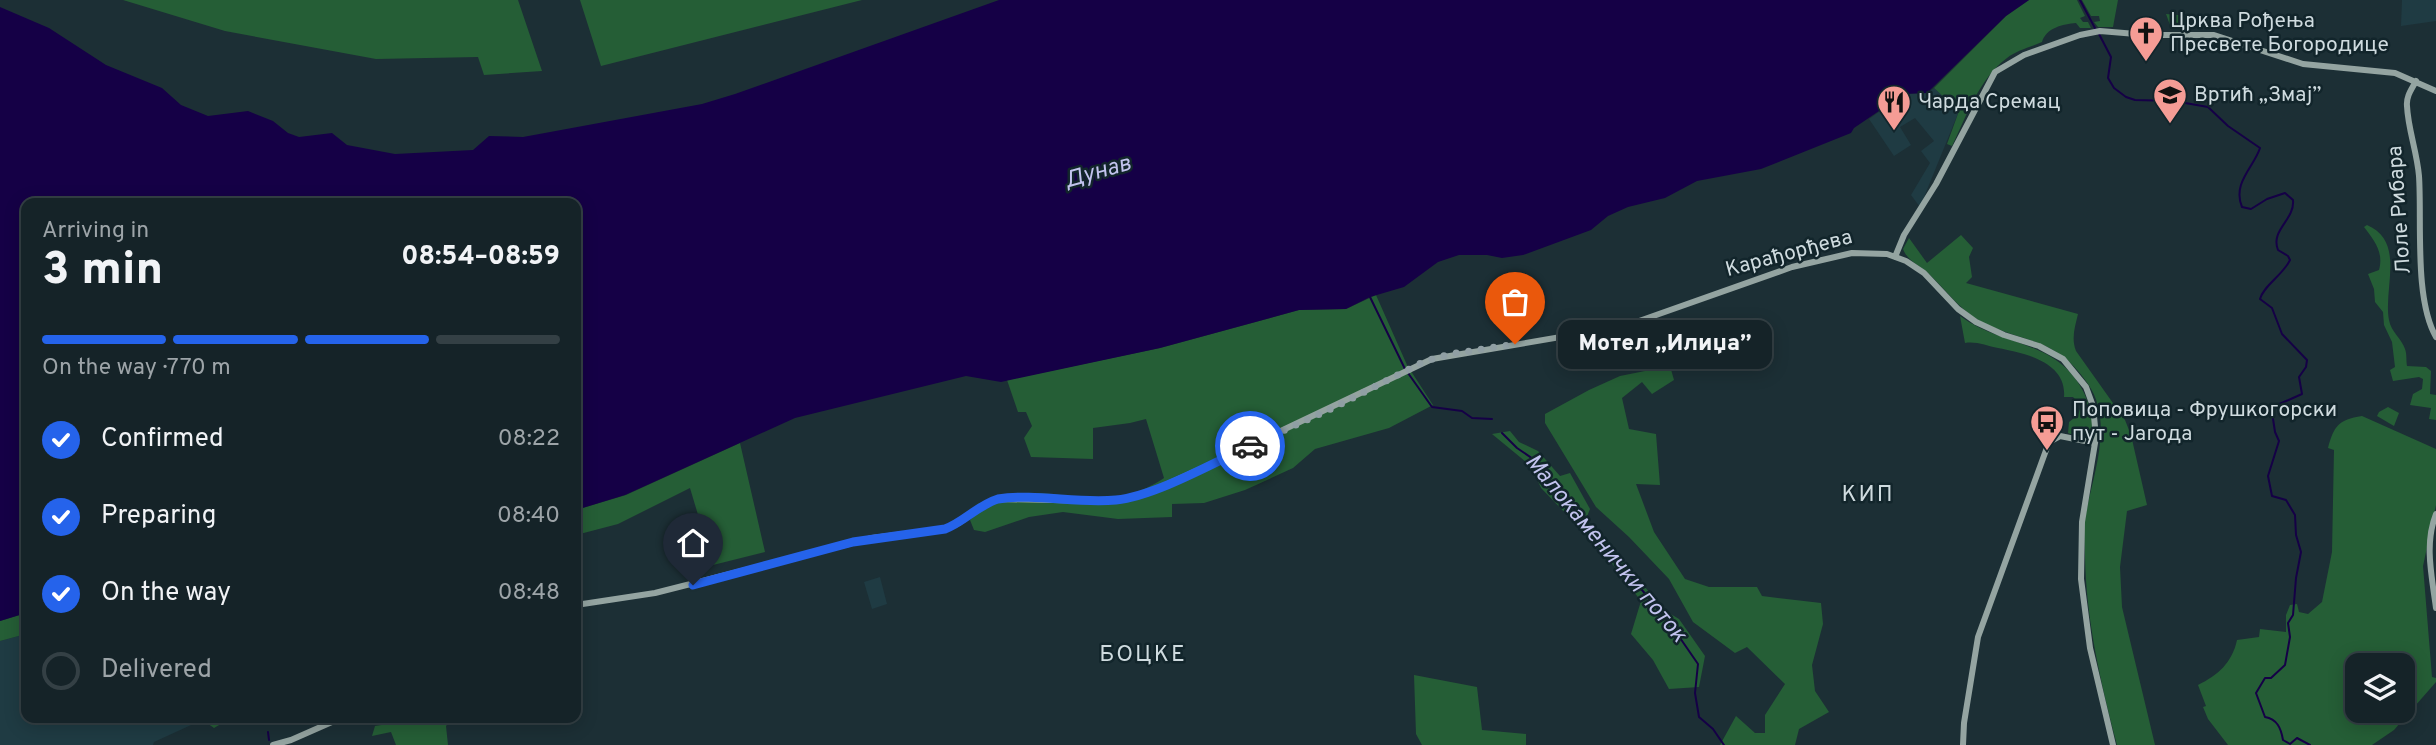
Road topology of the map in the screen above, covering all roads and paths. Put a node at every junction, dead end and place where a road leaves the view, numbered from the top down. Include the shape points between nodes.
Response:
1 (2416, 81) junction
2 (2436, 91) edge
3 (1895, 257) junction
4 (2436, 337) edge
5 (2095, 443) junction
6 (2436, 514) edge
7 (581, 604) edge
8 (2436, 608) edge
9 (330, 723) edge
10 (290, 742) edge
11 (276, 745) edge
12 (1963, 745) edge
13 (2113, 745) edge

1 - 2 main road
1 - 3 main road via 2380,70 2302,64 2214,35 2096,32 2024,55 1995,72
1 - 4 main road, Лоле Рибара via 2407,107 2419,175 2423,286
3 - 5 main road via 1924,273 1976,323 2039,346 2070,366 2090,398
3 - 7 main road, Карађорђева via 1862,252 1827,258 1770,273 1625,326 1450,354 1140,495 1109,500 998,499 945,529 862,540 655,593
5 - 12 main road via 2060,436 2049,442 1978,637
5 - 13 main road via 2082,522 2081,579 2090,649
6 - 8 main road via 2429,552
9 - 10 main road
10 - 11 main road

